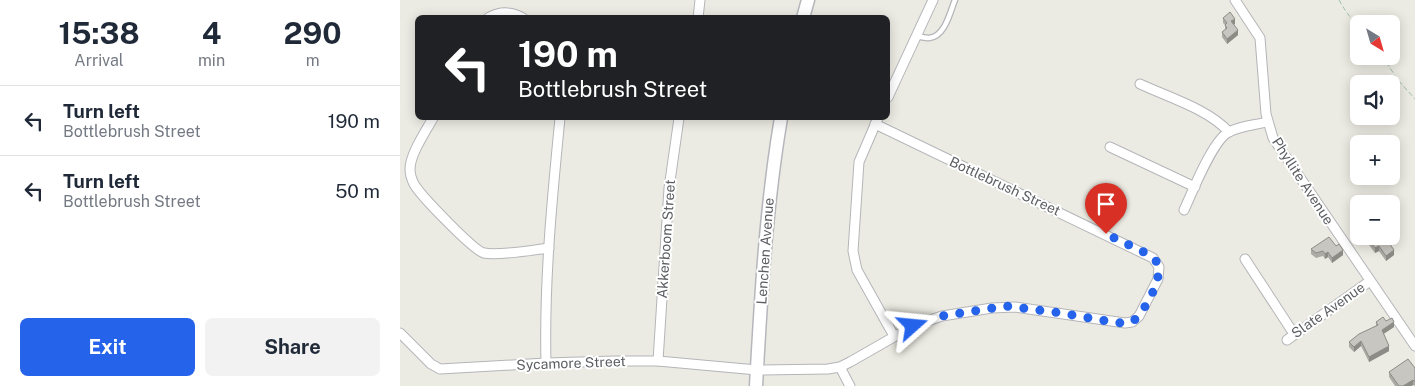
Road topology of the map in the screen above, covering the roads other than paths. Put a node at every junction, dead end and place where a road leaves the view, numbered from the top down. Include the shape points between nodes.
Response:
1 (700, 0) edge
2 (808, 0) edge
3 (933, 0) edge
4 (955, 0) edge
5 (1235, 0) edge
6 (496, 15) edge
7 (516, 15) edge
8 (698, 15) edge
9 (804, 15) edge
10 (916, 36) junction
11 (1140, 84) dead end
12 (890, 93) edge
13 (432, 120) edge
14 (560, 120) edge
15 (679, 120) edge
16 (781, 120) edge
17 (876, 121) edge
18 (1267, 122) junction
19 (1229, 132) junction
20 (1110, 147) dead end
21 (1195, 187) junction
22 (1184, 210) dead end
23 (549, 248) junction
24 (1245, 259) dead end
25 (1370, 281) junction
26 (400, 333) edge
27 (894, 336) junction
28 (1415, 346) edge
29 (658, 361) junction
30 (546, 363) junction
31 (840, 367) junction
32 (757, 370) junction
33 (756, 386) edge
34 (850, 386) edge

1 - 8 street
2 - 9 main road
3 - 10 street
4 - 10 lane via 938,35 930,38
5 - 18 street, Phyllite Avenue via 1260,38
6 - 7 street via 504,12
10 - 12 street
11 - 19 street via 1196,109
13 - 23 street via 410,166 417,190 480,251 493,253
14 - 23 street
15 - 29 street, Akkerboom Street via 669,188
16 - 32 main road, Lenchen Avenue via 764,257
17 - 27 street via 859,162 853,251 857,270
17 - 27 street, Bottlebrush Street via 1153,258 1159,267 1158,279 1144,309 1129,323 1000,307 942,316
18 - 19 street
18 - 25 street, Phyllite Avenue via 1278,147
19 - 21 street via 1219,140
20 - 21 street
21 - 22 street
23 - 30 street
24 - 25 street, Slate Avenue via 1291,337
25 - 28 street, Phyllite Avenue
26 - 30 street, Sycamore Street via 435,368
27 - 31 street
29 - 30 street, Sycamore Street
29 - 32 street, Sycamore Street
31 - 32 street, Sycamore Street
31 - 34 street
32 - 33 main road, Lenchen Avenue

